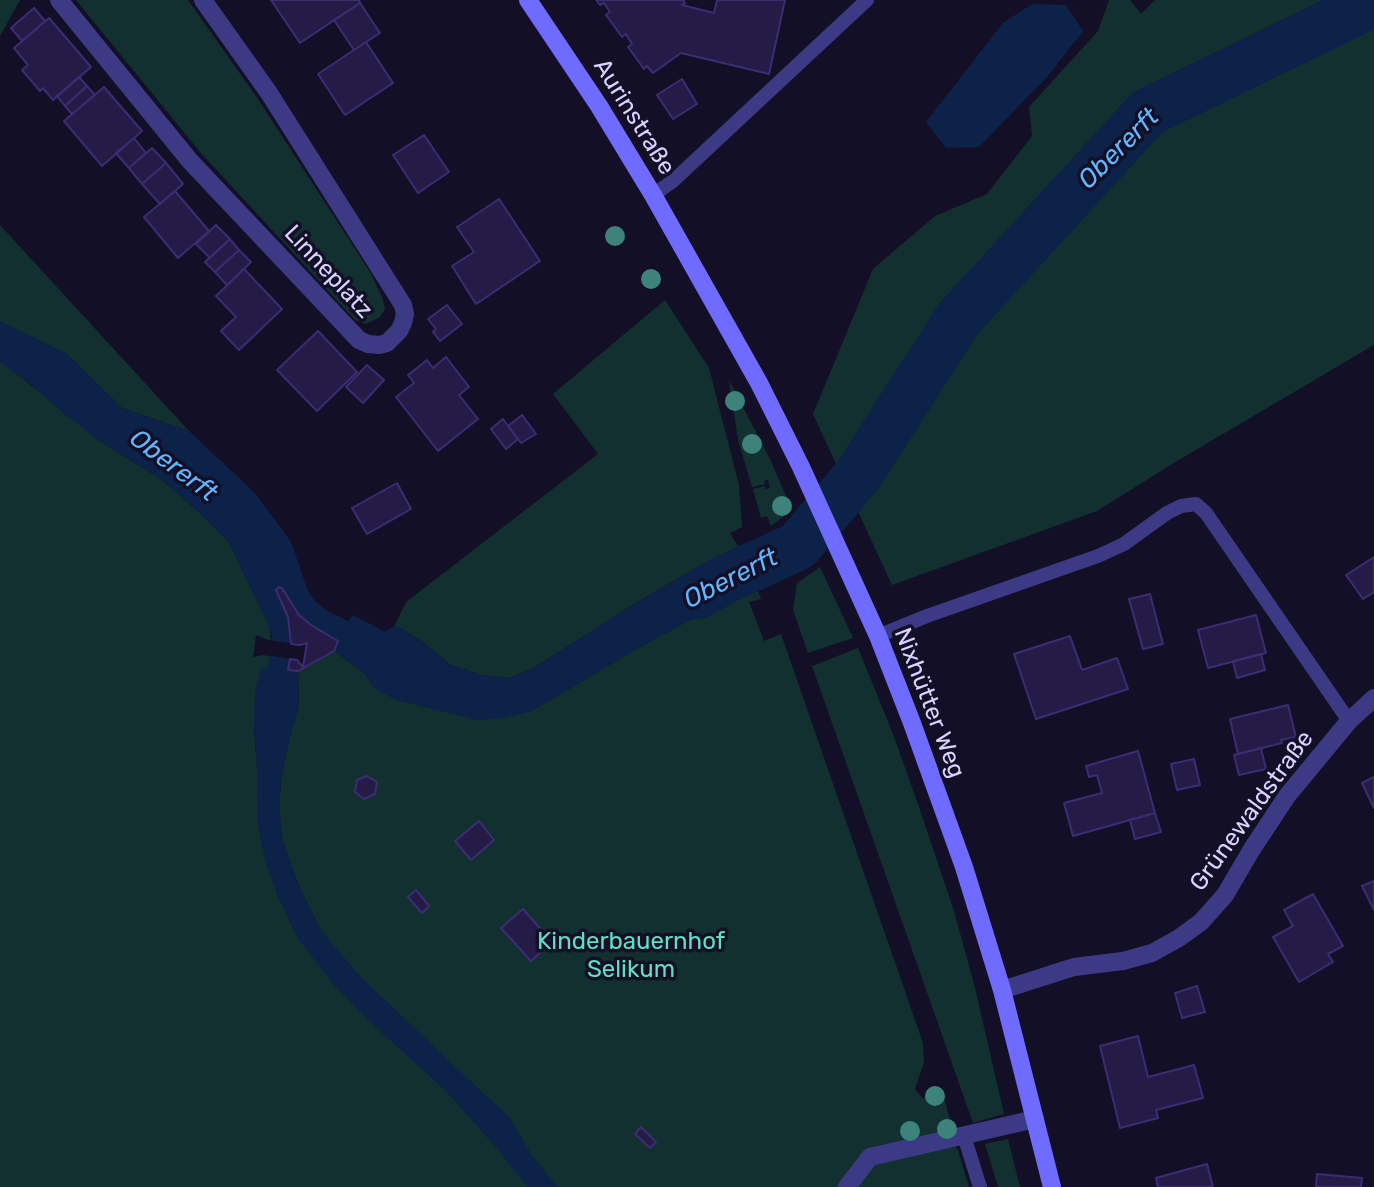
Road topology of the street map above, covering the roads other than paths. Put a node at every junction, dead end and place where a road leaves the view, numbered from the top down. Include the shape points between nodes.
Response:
1 (59, 0) edge
2 (203, 0) edge
3 (528, 0) edge
4 (867, 0) edge
5 (653, 195) junction
6 (693, 264) joint
7 (878, 636) junction
8 (1374, 698) edge
9 (1349, 721) junction
10 (1002, 990) junction
11 (1035, 1119) junction
12 (964, 1136) junction
13 (847, 1187) edge
14 (980, 1187) edge
15 (1052, 1187) edge

1 - 2 street, Linneplatz via 190,162 359,340 387,343 403,323 402,305 268,93
3 - 5 main road, Aurinstraße
4 - 5 lane
5 - 6 main road, Aurinstraße
6 - 7 main road, Nixhütter Weg via 801,467
7 - 9 lane via 1098,556 1124,544 1167,513 1196,504
7 - 10 main road, Nixhütter Weg via 959,854
8 - 9 street, Grünewaldstraße
9 - 10 street, Grünewaldstraße via 1287,796 1225,895 1201,922 1152,953 1074,967
10 - 11 main road, Nixhütter Weg
11 - 12 street
11 - 15 main road, Nixhütter Weg
12 - 13 street via 870,1157
12 - 14 lane

